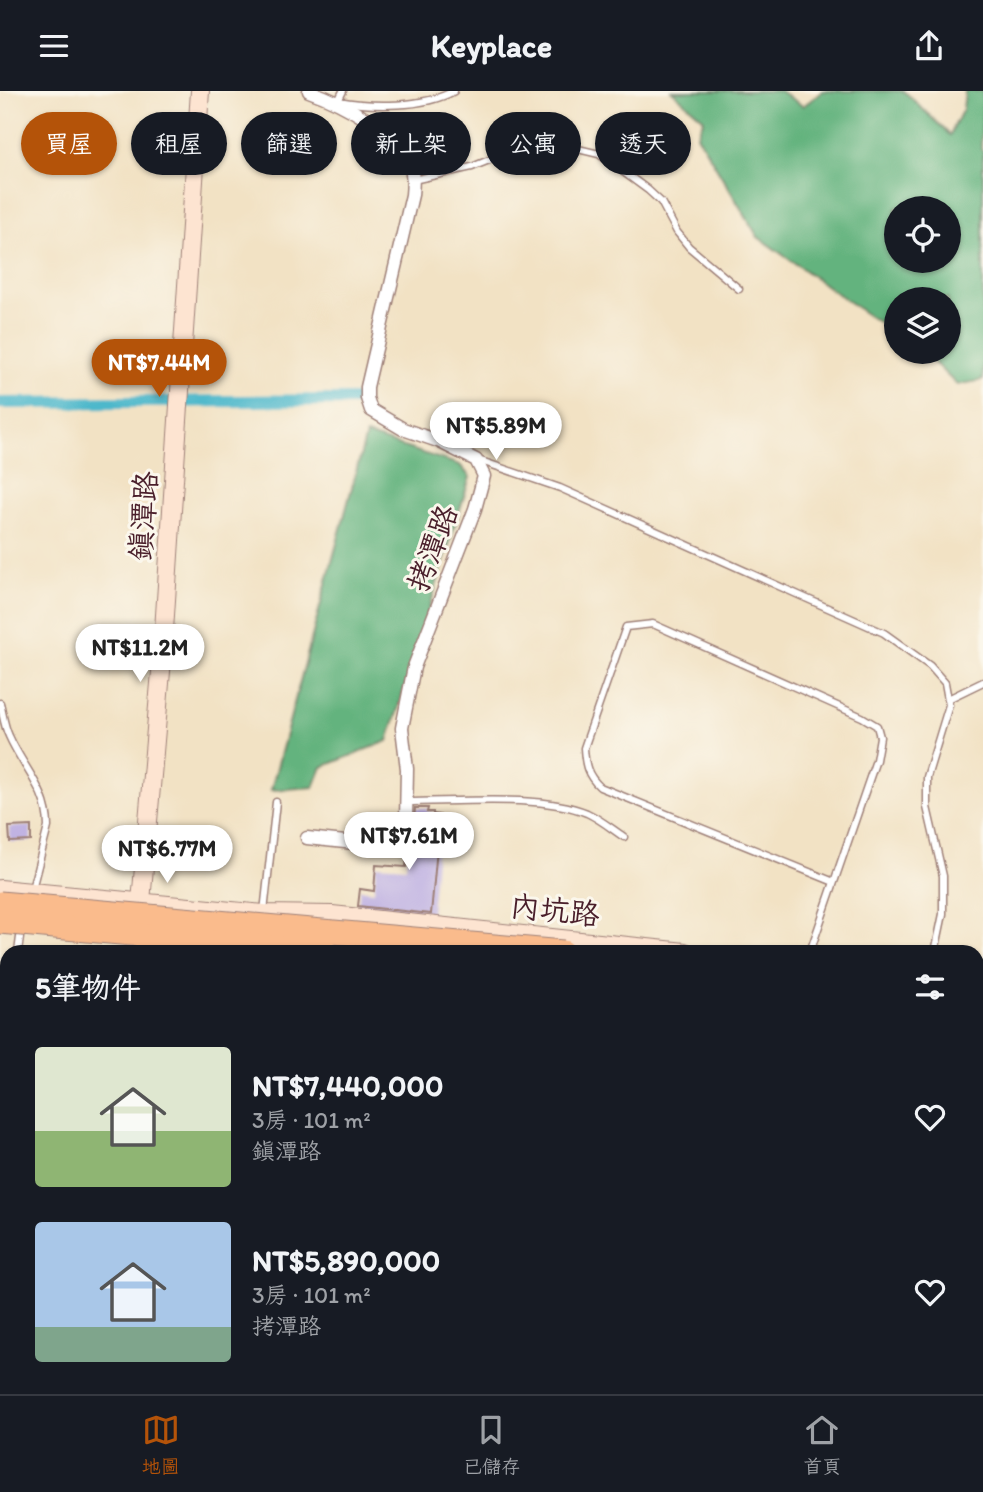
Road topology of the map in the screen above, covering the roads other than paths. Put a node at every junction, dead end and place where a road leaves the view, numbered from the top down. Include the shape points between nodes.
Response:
1 (200, 91) edge
2 (309, 91) edge
3 (454, 91) edge
4 (340, 96) edge
5 (413, 180) junction
6 (738, 289) dead end
7 (476, 460) junction
8 (983, 682) edge
9 (948, 699) junction
10 (0, 703) edge
11 (276, 802) dead end
12 (406, 802) junction
13 (624, 837) dead end
14 (307, 838) dead end
15 (834, 882) junction
16 (0, 889) edge
17 (31, 892) junction
18 (141, 902) junction
19 (0, 903) edge
20 (264, 914) junction
21 (332, 915) junction
22 (0, 922) edge
23 (0, 933) edge
24 (19, 943) edge
25 (137, 944) junction
26 (151, 945) edge
27 (250, 945) edge
28 (321, 945) edge
29 (483, 945) edge
30 (618, 945) edge
31 (812, 945) edge
32 (936, 945) edge

1 - 18 main road, 鎮潭路
2 - 4 street
3 - 4 lane via 416,102 371,106
4 - 5 street via 397,145 410,165
5 - 6 lane via 541,145 599,154 654,196 689,247
5 - 7 street via 366,398 371,409 403,429
7 - 9 lane via 560,488 884,633 930,666 945,683
7 - 12 street, 拷潭路 via 484,476 475,509 414,667 405,707
8 - 9 lane
9 - 32 lane via 927,777 928,807 943,876 943,914
10 - 17 lane via 8,735 44,796 48,817
11 - 20 lane
12 - 13 lane via 531,801 587,814
12 - 14 street, 拷潭路 via 399,845
15 - 15 lane via 876,760 877,726 653,624 626,627 584,748 590,778 600,787
15 - 31 lane
16 - 17 main road, 內坑路
17 - 18 main road, 內坑路
17 - 24 lane
18 - 20 main road, 內坑路
18 - 25 main road, 鎮潭路
19 - 29 highway, bridge
20 - 21 main road, 內坑路
21 - 28 main road
21 - 30 main road, 內坑路
22 - 27 highway, bridge
23 - 24 main road
24 - 25 main road
25 - 26 main road

